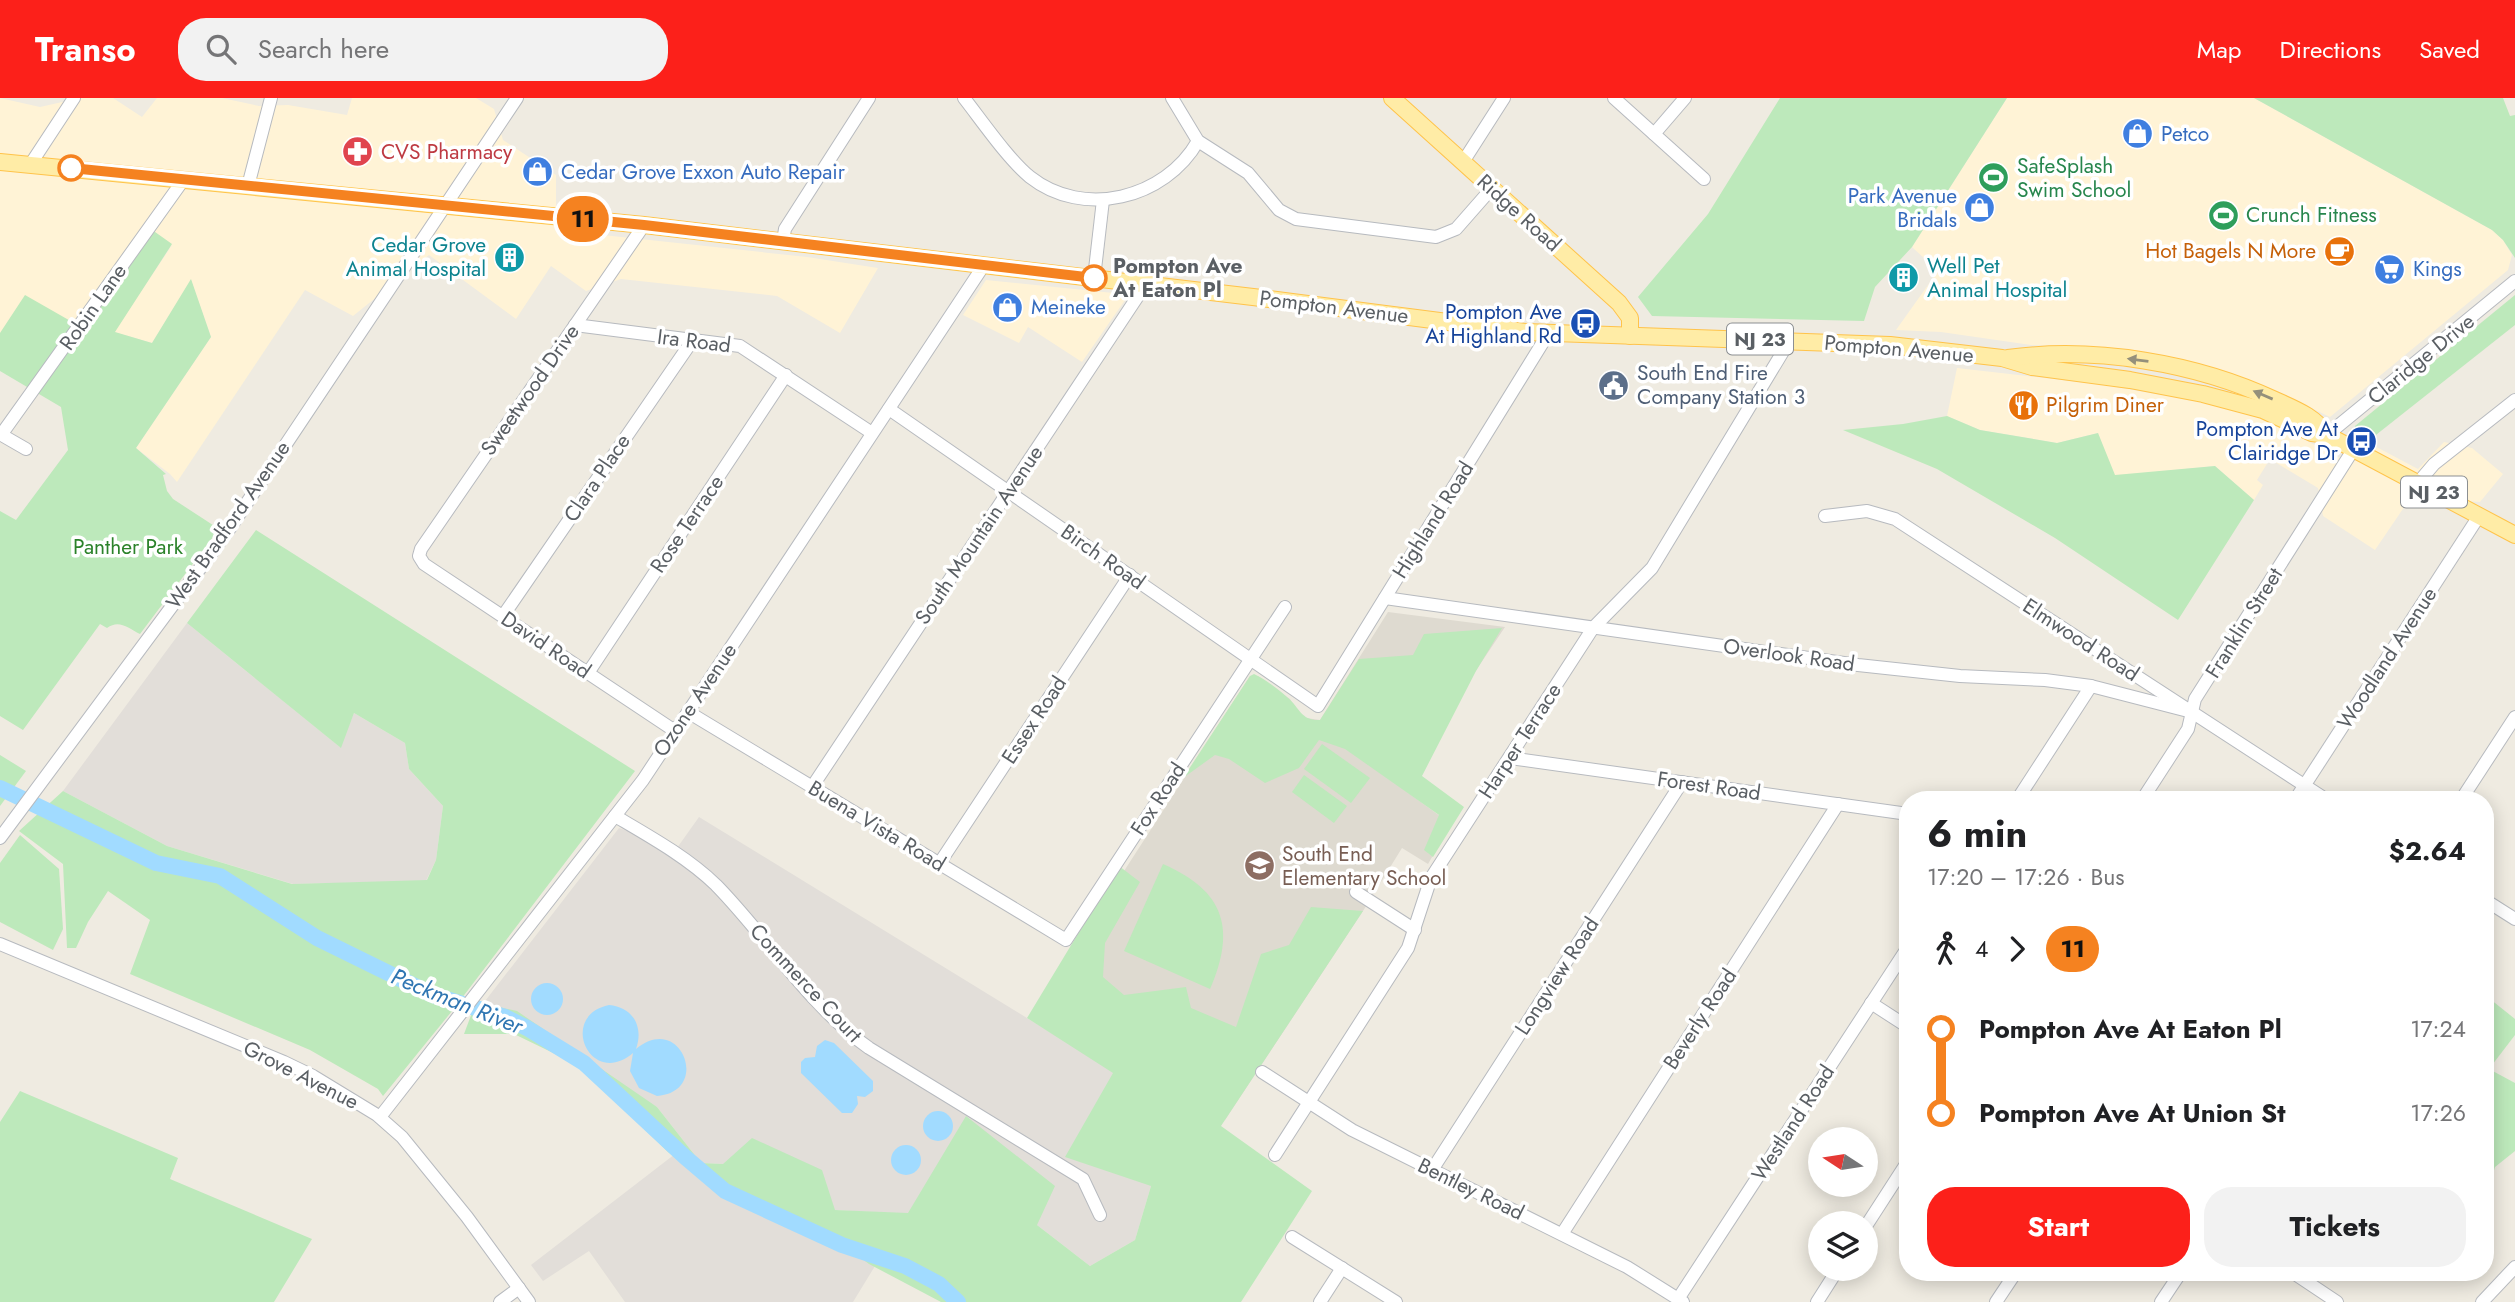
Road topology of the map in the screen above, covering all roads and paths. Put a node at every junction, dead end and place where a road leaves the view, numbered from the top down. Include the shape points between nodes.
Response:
1 (74, 98) edge
2 (271, 98) edge
3 (517, 98) edge
4 (869, 98) edge
5 (964, 98) edge
6 (1172, 98) edge
7 (1392, 98) edge
8 (1504, 98) edge
9 (1614, 98) edge
10 (1685, 98) edge
11 (1654, 134) junction
12 (1198, 141) junction
13 (0, 162) edge
14 (1463, 162) junction
15 (30, 165) junction
16 (184, 179) junction
17 (1704, 179) dead end
18 (248, 186) junction
19 (1492, 188) junction
20 (1103, 200) junction
21 (446, 206) junction
22 (644, 225) junction
23 (783, 242) junction
24 (984, 265) junction
25 (1094, 278) junction
26 (2515, 281) edge
27 (1146, 284) junction
28 (575, 325) junction
29 (1548, 334) junction
30 (1630, 337) junction
31 (1790, 340) junction
32 (692, 341) junction
33 (786, 375) junction
34 (2515, 400) edge
35 (889, 409) junction
36 (872, 433) junction
37 (1, 435) edge
38 (2327, 435) junction
39 (26, 449) dead end
40 (2353, 450) junction
41 (2417, 484) junction
42 (1009, 491) junction
43 (1825, 516) dead end
44 (2479, 516) junction
45 (2515, 535) edge
46 (419, 556) joint
47 (1129, 575) junction
48 (1385, 598) junction
49 (1285, 607) dead end
50 (503, 616) junction
51 (1593, 628) junction
52 (1250, 659) junction
53 (588, 673) junction
54 (2091, 686) junction
55 (1318, 706) joint
56 (688, 712) junction
57 (2192, 712) junction
58 (2515, 717) edge
59 (675, 731) junction
60 (1510, 758) junction
61 (1682, 782) junction
62 (2305, 785) junction
63 (812, 787) junction
64 (2023, 791) edge
65 (2148, 791) edge
66 (2301, 791) edge
67 (2314, 791) edge
68 (2468, 791) edge
69 (1838, 804) junction
70 (1899, 813) edge
71 (615, 816) junction
72 (0, 838) edge
73 (939, 864) junction
74 (1356, 892) dead end
75 (2494, 906) edge
76 (2515, 919) edge
77 (1415, 930) junction
78 (1066, 940) joint
79 (0, 944) edge
80 (1899, 961) edge
81 (1871, 1003) junction
82 (1899, 1021) edge
83 (1262, 1072) dead end
84 (1309, 1102) junction
85 (380, 1117) junction
86 (1275, 1155) dead end
87 (1432, 1170) junction
88 (1899, 1175) edge
89 (1876, 1211) edge
90 (1100, 1215) dead end
91 (1562, 1234) junction
92 (1292, 1237) dead end
93 (2515, 1267) edge
94 (1342, 1268) junction
95 (1830, 1281) edge
96 (2009, 1281) edge
97 (2175, 1281) edge
98 (2305, 1281) edge
99 (519, 1288) junction
100 (1680, 1301) edge
101 (500, 1302) edge
102 (529, 1302) edge
103 (1320, 1302) edge
104 (1395, 1302) edge
105 (1817, 1302) edge
106 (1996, 1302) edge
107 (2161, 1302) edge
108 (2336, 1302) edge
109 (2482, 1302) edge

1 - 15 street
2 - 18 street
3 - 21 street, West Bradford Avenue
4 - 23 street via 785,229
5 - 20 street via 1035,181 1061,194
6 - 12 street
7 - 14 main road, Ridge Road
8 - 14 street
9 - 11 street
10 - 11 street
11 - 17 street
12 - 19 street via 1248,173 1279,210 1296,219 1436,237 1456,229
12 - 20 street via 1186,159 1161,180
13 - 15 main road, Pompton Avenue / NJ 23
14 - 19 main road, Ridge Road
15 - 16 main road, Pompton Avenue / NJ 23
16 - 18 main road, Pompton Avenue / NJ 23
16 - 37 street, Robin Lane
18 - 21 main road, Pompton Avenue / NJ 23
19 - 30 main road, Ridge Road via 1623,307 1630,318
20 - 25 street
21 - 22 main road, Pompton Avenue / NJ 23
21 - 72 street, West Bradford Avenue via 230,528
22 - 23 main road, Pompton Avenue / NJ 23
22 - 28 street, Sweetwood Drive
23 - 24 main road, Pompton Avenue / NJ 23
24 - 25 main road, Pompton Avenue / NJ 23
24 - 35 street, Ozone Avenue
25 - 27 main road, Pompton Avenue / NJ 23
26 - 38 street, Claridge Drive
27 - 29 main road, Pompton Avenue / NJ 23
27 - 42 street, South Mountain Avenue
28 - 32 street, Ira Road
28 - 46 street, Sweetwood Drive
29 - 30 main road, Pompton Avenue / NJ 23
29 - 48 street, Highland Road
30 - 31 main road, Pompton Avenue / NJ 23
31 - 38 main road, Pompton Avenue / NJ 23 via 1867,343 2002,358 2032,368 2130,380 2235,401
31 - 51 street, Harper Terrace via 1652,568
32 - 33 street, Ira Road via 740,346
32 - 50 street, Clara Place
33 - 36 street, Ira Road
33 - 53 street, Rose Terrace
34 - 41 street via 2434,464
35 - 36 street, Ozone Avenue
35 - 42 street, Birch Road
36 - 56 street, Ozone Avenue
37 - 39 street, Robin Lane
38 - 40 main road, Pompton Avenue / NJ 23
40 - 41 main road, Pompton Avenue / NJ 23
40 - 57 street, Franklin Street via 2195,699
41 - 44 main road, Pompton Avenue / NJ 23
42 - 47 street, Birch Road
42 - 63 street, South Mountain Avenue
43 - 57 street, Elmwood Road via 1867,511 1895,519
44 - 45 main road, Pompton Avenue / NJ 23
44 - 62 street, Woodland Avenue
46 - 50 street, David Road via 424,564
47 - 52 street, Birch Road
47 - 73 street, Essex Road
48 - 51 street, Overlook Road
48 - 55 street, Highland Road
49 - 52 street, Fox Road
50 - 53 street, David Road
51 - 54 street, Overlook Road via 1857,665
51 - 60 street, Harper Terrace
52 - 55 street, Birch Road
52 - 78 street, Fox Road
53 - 59 street, David Road
54 - 57 street, Overlook Road
54 - 64 street
56 - 59 street, Ozone Avenue
56 - 63 street, Buena Vista Road
57 - 62 street, Elmwood Road
57 - 65 street, Franklin Street via 2188,729
58 - 68 street via 2507,741
59 - 71 street, Ozone Avenue
60 - 61 street, Forest Road
60 - 77 street, Harper Terrace via 1431,878
61 - 69 street, Forest Road
61 - 87 street, Longview Road
62 - 66 street, Woodland Avenue
62 - 67 street, Elmwood Road
63 - 73 street, Buena Vista Road
69 - 70 street, Forest Road
69 - 91 street, Beverly Road
71 - 85 street, Ozone Avenue
71 - 90 street, Commerce Court via 715,884 852,1036 1083,1179
73 - 78 street, Buena Vista Road
74 - 77 street
75 - 76 street
77 - 84 street, Harper Terrace
79 - 85 street, Grove Avenue via 284,1062
80 - 81 street, Westland Road
81 - 82 street
81 - 100 street, Westland Road
83 - 84 street, Bentley Road
84 - 86 street, Harper Terrace
84 - 87 street, Bentley Road via 1352,1130
85 - 99 street, Grove Avenue via 427,1167
87 - 91 street, Bentley Road
88 - 89 street
91 - 100 street, Bentley Road
92 - 94 street
93 - 109 street
94 - 103 street
94 - 104 street
95 - 105 street
96 - 106 street
97 - 107 street
98 - 108 street
99 - 101 street
99 - 102 street, Grove Avenue

